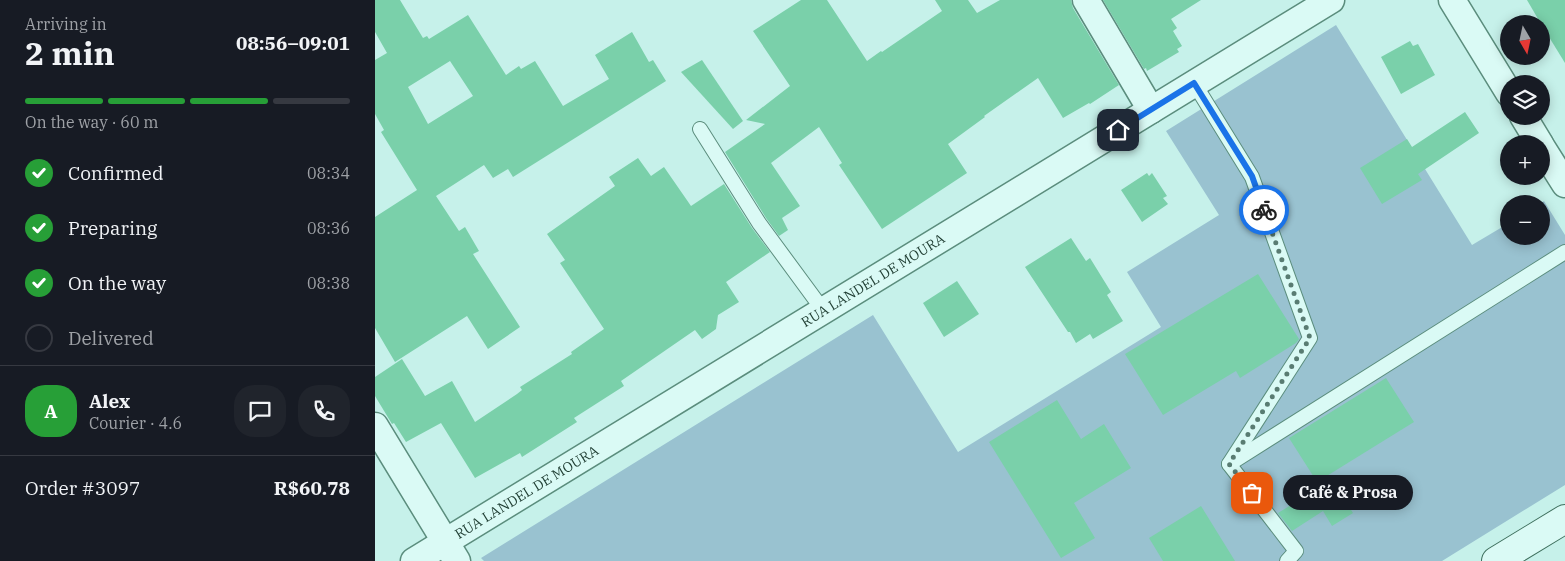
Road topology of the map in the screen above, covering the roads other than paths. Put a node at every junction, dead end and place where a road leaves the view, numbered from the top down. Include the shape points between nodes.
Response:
1 (1086, 0) edge
2 (1331, 0) edge
3 (1452, 0) edge
4 (1500, 78) edge
5 (1194, 83) junction
6 (1151, 110) junction
7 (700, 129) dead end
8 (1550, 160) edge
9 (1565, 184) edge
10 (1565, 252) edge
11 (823, 310) junction
12 (375, 426) edge
13 (1229, 464) junction
14 (1565, 519) edge
15 (451, 551) edge
16 (414, 561) edge
17 (1287, 561) edge
18 (1496, 561) edge

1 - 6 street
2 - 5 street, RUA LANDEL DE MOURA
3 - 4 street
5 - 6 street, RUA LANDEL DE MOURA
5 - 13 lane via 1252,176 1310,338
6 - 11 street, RUA LANDEL DE MOURA
7 - 11 lane via 759,223
8 - 9 street
10 - 13 lane
11 - 15 street, RUA LANDEL DE MOURA
12 - 15 street
13 - 17 lane via 1296,551
14 - 18 street
15 - 16 street, RUA LANDEL DE MOURA

